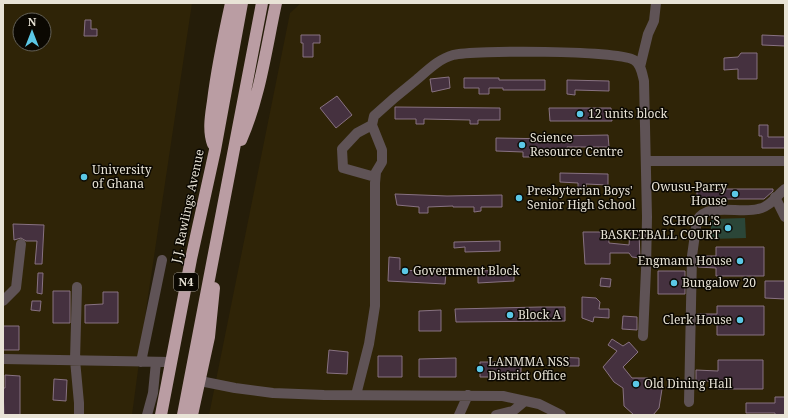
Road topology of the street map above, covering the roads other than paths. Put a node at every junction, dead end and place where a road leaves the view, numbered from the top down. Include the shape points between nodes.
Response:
1 (231, 3) edge
2 (242, 3) edge
3 (262, 3) edge
4 (276, 3) edge
5 (656, 3) edge
6 (640, 67) junction
7 (372, 125) junction
8 (234, 147) junction
9 (215, 150) junction
10 (646, 161) junction
11 (785, 161) edge
12 (375, 177) junction
13 (785, 189) edge
14 (775, 197) junction
15 (785, 217) edge
16 (21, 244) dead end
17 (162, 260) dead end
18 (212, 265) junction
19 (77, 287) dead end
20 (3, 301) edge
21 (643, 336) dead end
22 (3, 359) edge
23 (75, 360) junction
24 (141, 362) junction
25 (156, 362) junction
26 (171, 362) junction
27 (200, 381) junction
28 (356, 395) junction
29 (468, 395) junction
30 (525, 401) junction
31 (689, 402) dead end
32 (79, 415) edge
33 (147, 415) edge
34 (161, 415) edge
35 (182, 415) edge
36 (192, 415) edge
37 (459, 415) edge
38 (496, 415) edge
39 (561, 415) edge

1 - 9 highway via 215,84 211,120
2 - 9 highway, J.J. Rawlings Avenue / N4
3 - 8 highway, N4
4 - 8 highway via 257,94 245,130
5 - 6 street via 654,21
6 - 7 street via 635,60 612,54 470,53 452,56 437,63 382,108 374,116
6 - 10 street via 644,81
7 - 12 street via 382,150 382,162
7 - 12 street via 357,133 342,149 343,168
8 - 18 highway, N4
9 - 26 highway, J.J. Rawlings Avenue / N4
10 - 11 street
10 - 21 street
12 - 28 street via 375,306 369,344
13 - 14 street
14 - 15 street
14 - 31 street via 769,205 759,209 706,211 697,220 692,256
16 - 20 street via 16,288
17 - 24 street
18 - 27 highway via 214,295
18 - 35 highway, N4
19 - 23 street
22 - 23 street
23 - 24 street
23 - 32 street
24 - 25 street
25 - 26 street
25 - 33 street via 153,393
26 - 34 highway, J.J. Rawlings Avenue / N4
27 - 28 street via 273,393
27 - 36 highway
28 - 29 street
29 - 30 street via 503,396
29 - 37 street
30 - 38 street via 513,411
30 - 39 street via 539,404

